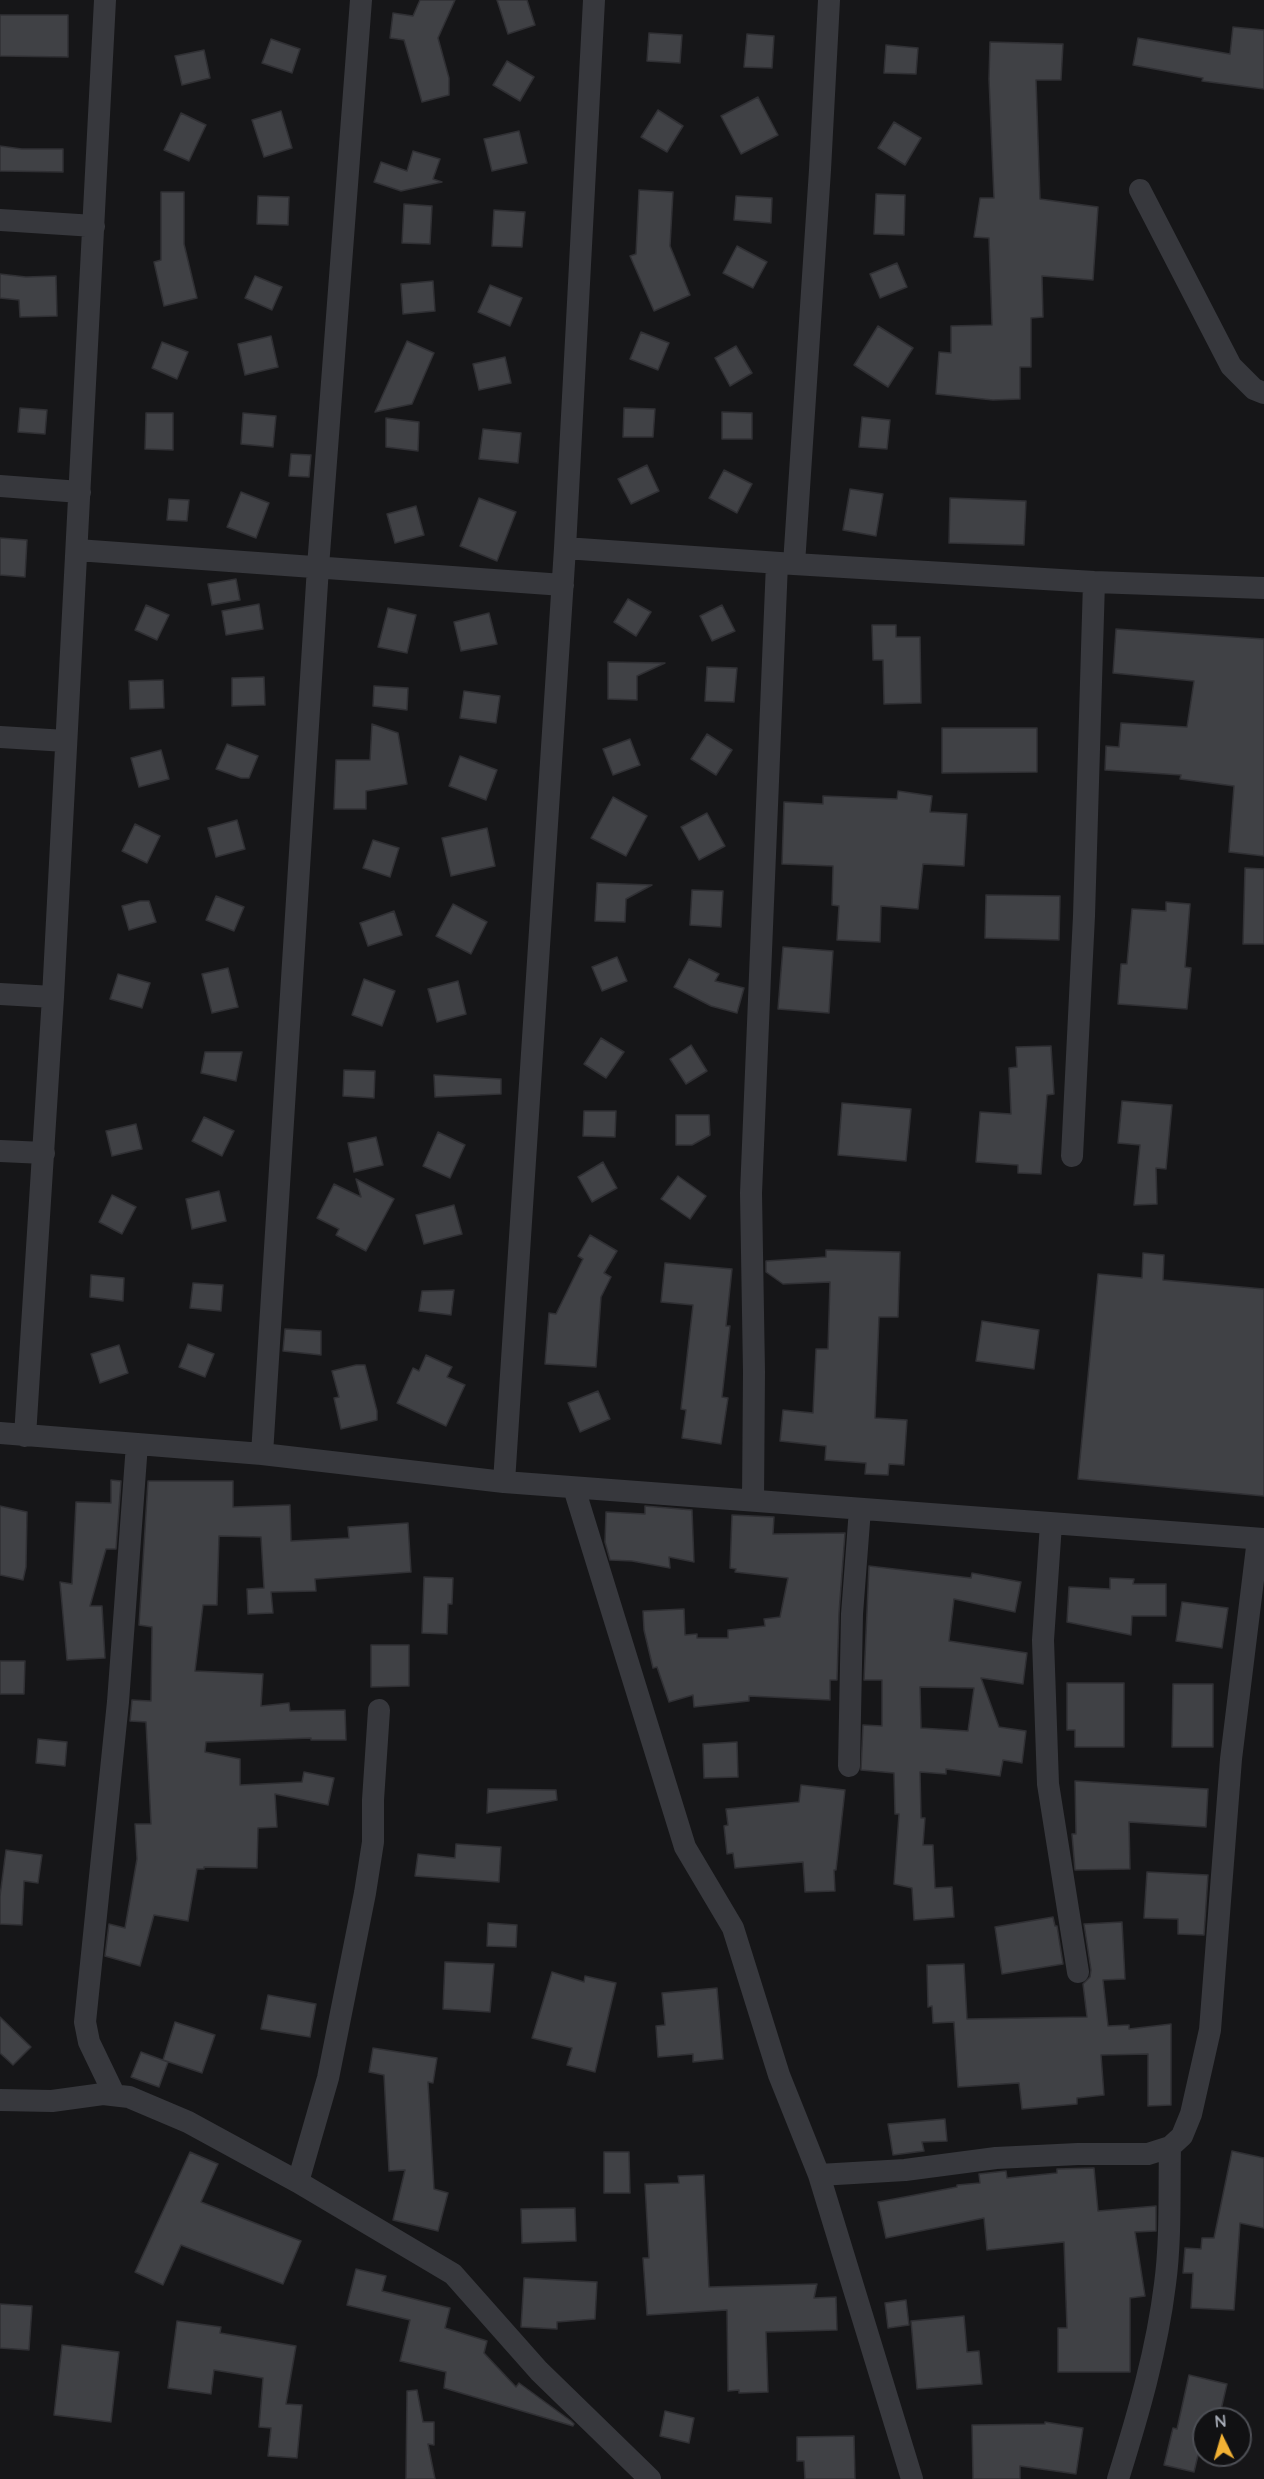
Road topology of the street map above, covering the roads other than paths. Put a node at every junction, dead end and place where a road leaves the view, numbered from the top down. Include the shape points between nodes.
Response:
1 (105, 0) edge
2 (361, 0) edge
3 (594, 0) edge
4 (829, 0) edge
5 (1140, 190) dead end
6 (0, 220) edge
7 (94, 226) junction
8 (1264, 393) edge
9 (0, 486) edge
10 (80, 492) junction
11 (565, 548) junction
12 (77, 550) junction
13 (785, 564) junction
14 (318, 567) junction
15 (1094, 582) junction
16 (562, 585) junction
17 (1264, 588) edge
18 (0, 738) edge
19 (66, 741) junction
20 (0, 994) edge
21 (53, 997) junction
22 (0, 1151) edge
23 (44, 1153) junction
24 (1072, 1156) dead end
25 (0, 1433) edge
26 (26, 1436) junction
27 (137, 1444) junction
28 (262, 1454) junction
29 (504, 1482) junction
30 (574, 1488) junction
31 (753, 1500) junction
32 (860, 1509) junction
33 (1051, 1524) junction
34 (1261, 1539) edge
35 (379, 1710) dead end
36 (849, 1766) dead end
37 (1078, 1972) dead end
38 (114, 2094) junction
39 (0, 2100) edge
40 (1170, 2147) junction
41 (819, 2175) junction
42 (298, 2182) junction
43 (650, 2479) edge
44 (912, 2479) edge
45 (1118, 2479) edge

1 - 7 street
2 - 14 street
3 - 11 street
4 - 13 street via 820,182
5 - 8 street via 1231,366
6 - 7 street
7 - 10 street
9 - 10 street
10 - 12 street
11 - 13 street
11 - 16 street
12 - 14 street
12 - 19 street
13 - 15 street
13 - 31 street via 751,1193
14 - 16 street
14 - 28 street
15 - 17 street
15 - 24 street
16 - 29 street
18 - 19 street
19 - 21 street
20 - 21 street
21 - 23 street
22 - 23 street
23 - 26 street
25 - 26 street
26 - 27 street
27 - 28 street
27 - 38 street via 118,1702 85,2022 89,2042
28 - 29 street
29 - 30 street
30 - 31 street
30 - 41 street via 685,1847 733,1928 779,2075
31 - 32 street
32 - 33 street
32 - 36 street via 852,1614
33 - 34 street
33 - 37 street via 1043,1640 1048,1784
34 - 40 street via 1232,1759 1210,2030 1191,2114 1182,2136
35 - 42 street via 373,1842 365,1893 328,2078
38 - 39 street via 52,2101
38 - 42 street via 188,2122
40 - 41 street via 1148,2154 996,2158 905,2170
40 - 45 street via 1169,2243 1159,2325
41 - 44 street
42 - 43 street via 453,2274 539,2371

